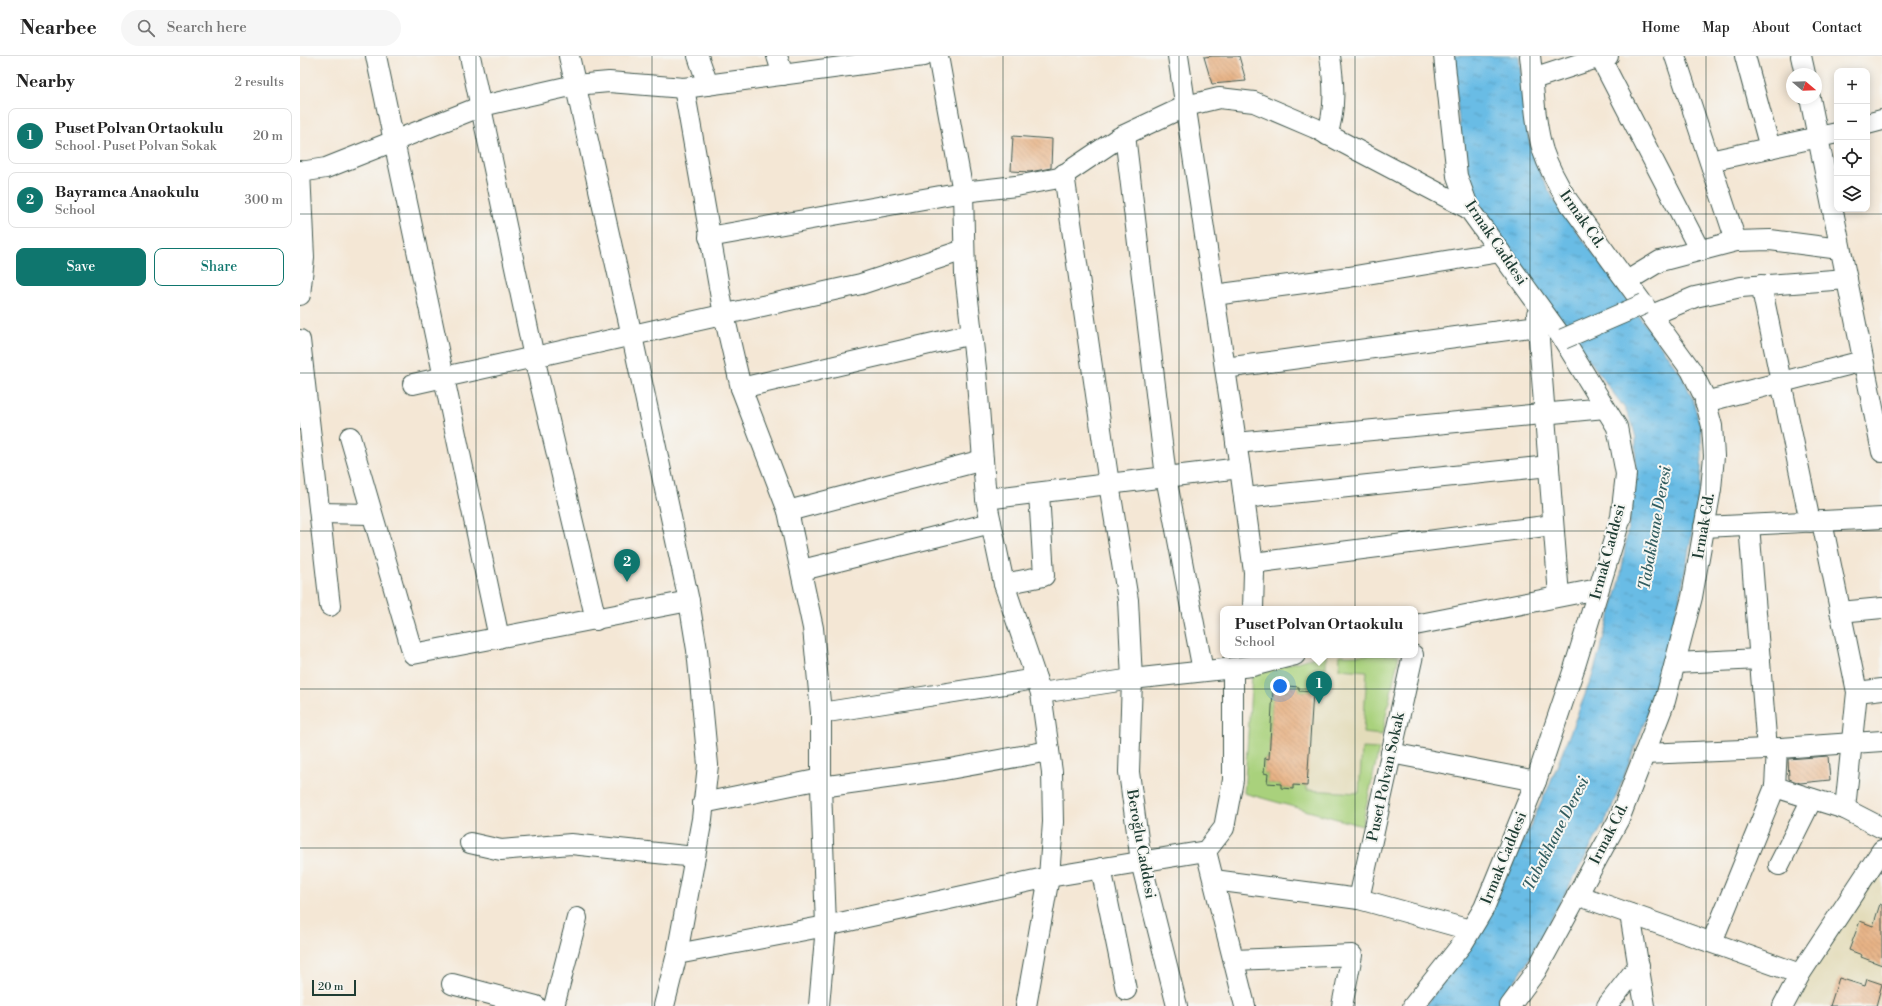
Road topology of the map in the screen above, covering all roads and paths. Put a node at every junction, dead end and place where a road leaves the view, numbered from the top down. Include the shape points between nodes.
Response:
1 (376, 56) edge
2 (470, 56) edge
3 (569, 56) edge
4 (698, 56) edge
5 (777, 56) edge
6 (923, 56) edge
7 (938, 56) edge
8 (1178, 56) edge
9 (1330, 56) edge
10 (1444, 56) edge
11 (1530, 56) edge
12 (1604, 56) edge
13 (1675, 56) edge
14 (1745, 56) edge
15 (1801, 56) edge
16 (863, 60) edge
17 (1568, 62) edge
18 (1804, 68) edge
19 (783, 75) junction
20 (1533, 79) junction
21 (575, 84) junction
22 (708, 85) junction
23 (684, 88) junction
24 (1811, 104) edge
25 (482, 106) junction
26 (1186, 106) junction
27 (1882, 120) edge
28 (1870, 123) edge
29 (1834, 134) edge
30 (1125, 135) junction
31 (1327, 135) junction
32 (1818, 138) junction
33 (394, 141) junction
34 (1770, 148) junction
35 (1710, 161) junction
36 (300, 171) edge
37 (1064, 174) junction
38 (963, 192) junction
39 (1469, 209) junction
40 (709, 237) junction
41 (1736, 241) junction
42 (1840, 249) junction
43 (964, 250) junction
44 (1700, 251) junction
45 (1500, 252) junction
46 (301, 274) edge
47 (1847, 279) junction
48 (1627, 281) junction
49 (1761, 285) junction
50 (300, 295) edge
51 (1214, 295) junction
52 (1536, 302) junction
53 (1648, 310) junction
54 (724, 315) junction
55 (1538, 326) junction
56 (972, 334) junction
57 (632, 336) junction
58 (1563, 339) junction
59 (300, 340) edge
60 (534, 357) junction
61 (1863, 361) junction
62 (1225, 368) junction
63 (444, 377) junction
64 (1782, 383) junction
65 (413, 384) dead end
66 (741, 388) junction
67 (1705, 402) junction
68 (1605, 408) junction
69 (1545, 414) junction
70 (1879, 421) edge
71 (350, 437) dead end
72 (1236, 443) junction
73 (1882, 452) edge
74 (983, 460) junction
75 (1549, 466) junction
76 (1240, 468) junction
77 (1166, 477) junction
78 (1109, 484) junction
79 (1039, 493) junction
80 (1244, 498) junction
81 (986, 499) junction
82 (788, 511) junction
83 (320, 513) junction
84 (371, 514) junction
85 (1882, 518) edge
86 (1816, 522) junction
87 (991, 523) junction
88 (1554, 525) junction
89 (1749, 525) junction
90 (1704, 527) junction
91 (1253, 563) junction
92 (802, 570) junction
93 (1004, 584) junction
94 (1598, 589) junction
95 (1559, 596) junction
96 (689, 602) junction
97 (330, 606) dead end
98 (1253, 606) edge
99 (1882, 608) edge
100 (1840, 612) junction
101 (596, 620) junction
102 (1418, 625) edge
103 (499, 638) junction
104 (1277, 658) edge
105 (1412, 658) edge
106 (1760, 659) junction
107 (1246, 663) edge
108 (1675, 663) junction
109 (1203, 671) junction
110 (1132, 679) junction
111 (1038, 686) junction
112 (1882, 689) edge
113 (1857, 692) junction
114 (821, 713) junction
115 (1882, 741) edge
116 (1852, 743) junction
117 (1772, 749) junction
118 (1049, 751) junction
119 (1391, 752) junction
120 (1644, 754) junction
121 (1536, 781) junction
122 (821, 783) junction
123 (1775, 787) junction
124 (1812, 799) junction
125 (703, 803) junction
126 (1846, 809) junction
127 (1882, 828) edge
128 (470, 843) dead end
129 (1882, 850) edge
130 (1206, 851) junction
131 (695, 857) junction
132 (1141, 862) junction
133 (1779, 865) dead end
134 (1102, 868) junction
135 (1049, 877) junction
136 (1214, 880) junction
137 (1577, 895) junction
138 (1359, 899) junction
139 (1630, 914) junction
140 (577, 918) dead end
141 (826, 926) junction
142 (1470, 930) junction
143 (1712, 942) junction
144 (677, 954) junction
145 (1234, 960) junction
146 (1639, 965) junction
147 (1800, 974) junction
148 (452, 984) dead end
149 (1126, 990) dead end
150 (536, 1006) edge
151 (554, 1006) edge
152 (664, 1006) edge
153 (819, 1006) edge
154 (1026, 1006) edge
155 (1177, 1006) edge
156 (1245, 1006) edge
157 (1342, 1006) edge
158 (1413, 1006) edge
159 (1510, 1006) edge
160 (1607, 1006) edge
161 (1645, 1006) edge
162 (1783, 1006) edge

1 - 33 street
2 - 25 street
3 - 21 street
4 - 22 street
5 - 19 street
6 - 16 street
7 - 38 street
8 - 26 street
9 - 31 street via 1334,85 1333,118
10 - 39 street, Irmak Caddesi via 1457,176
11 - 20 street, Irmak Cd.
12 - 17 street
12 - 44 street
13 - 35 street
14 - 34 street
15 - 18 street
16 - 19 street
17 - 20 street
19 - 22 street
20 - 48 street, Irmak Cd. via 1540,136 1553,177
21 - 23 street via 609,82
21 - 25 street
21 - 57 street
22 - 23 street
23 - 40 street
24 - 32 street
25 - 33 street
25 - 60 street
26 - 30 street
26 - 31 street via 1219,98 1254,102
26 - 51 street
27 - 28 street
29 - 32 street
30 - 37 street
30 - 77 street
31 - 39 street
32 - 34 street
32 - 42 street
33 - 36 street via 326,168
33 - 63 street
34 - 35 street
35 - 41 street
36 - 46 street via 304,258
37 - 38 street via 1058,178 1016,186
37 - 78 street, Beroğlu Caddesi
38 - 40 street
38 - 43 street
39 - 45 street, Irmak Caddesi
40 - 54 street
41 - 42 street via 1770,240
41 - 44 street
42 - 47 street
43 - 54 street via 861,284
43 - 56 street
44 - 48 street via 1660,261
45 - 51 street via 1349,277
45 - 52 street, Irmak Caddesi
46 - 50 street
47 - 49 street
47 - 61 street
48 - 53 street, Irmak Cd.
49 - 53 street via 1741,287
49 - 64 street
51 - 62 street
52 - 55 street
52 - 58 street, Irmak Caddesi
53 - 58 street, bridge
53 - 67 street, Irmak Cd. via 1691,370
54 - 57 street
54 - 66 street
55 - 62 street
55 - 69 street
56 - 66 street
56 - 74 street
57 - 60 street
57 - 96 street
58 - 68 street, Irmak Caddesi
59 - 83 street
60 - 63 street
60 - 101 street
61 - 64 street
61 - 70 street
62 - 72 street
63 - 65 street
63 - 103 street
64 - 67 street
64 - 86 street
66 - 82 street
67 - 90 street, Irmak Cd. via 1712,426 1714,456
68 - 69 street
68 - 94 street, Irmak Caddesi via 1617,427 1626,474 1620,517
69 - 72 street
69 - 75 street
70 - 73 street
71 - 84 street
72 - 76 street
74 - 81 street
74 - 82 street
75 - 80 street
75 - 88 street
76 - 77 street
76 - 80 street
77 - 78 street
77 - 109 street
78 - 79 street
78 - 110 street, Beroğlu Caddesi via 1128,600
79 - 81 street
79 - 93 street via 1044,576
80 - 91 street
81 - 87 street
82 - 92 street
83 - 84 street
83 - 97 street
84 - 103 street via 413,654
85 - 86 street
86 - 89 street
86 - 100 street
87 - 92 street
87 - 93 street
88 - 91 street
88 - 95 street
89 - 90 street
89 - 106 street
90 - 108 street, Irmak Cd. via 1692,597
91 - 98 street
92 - 114 street via 813,628
93 - 111 street
94 - 95 street
94 - 121 street, Irmak Caddesi
95 - 102 street
96 - 101 street
96 - 125 street via 697,650 708,764
99 - 100 street
100 - 113 street
101 - 103 street
104 - 107 street
105 - 119 street, Puset Polvan Sokak
106 - 108 street
106 - 117 street
107 - 109 street
107 - 130 street via 1233,780 1224,828
108 - 120 street, Irmak Cd.
109 - 110 street
110 - 111 street
110 - 132 street, Beroğlu Caddesi via 1129,772
111 - 114 street
111 - 118 street
112 - 113 street
113 - 116 street
114 - 122 street
115 - 116 street
116 - 117 street
116 - 126 street
117 - 120 street
117 - 123 street
118 - 122 street via 944,770
118 - 135 street via 1053,822
119 - 121 street
119 - 138 street, Puset Polvan Sokak
120 - 137 street, Irmak Cd. via 1620,817
121 - 142 street, Irmak Caddesi via 1484,908
122 - 125 street
122 - 141 street
123 - 124 street
123 - 143 street
124 - 126 street
124 - 133 street
125 - 131 street
126 - 127 street
128 - 131 street via 501,850 571,844
129 - 147 street
130 - 132 street
130 - 136 street
131 - 144 street
132 - 134 street
132 - 155 street, Beroğlu Caddesi
134 - 135 street
134 - 149 street
135 - 141 street
135 - 154 street
136 - 138 street
136 - 145 street
137 - 139 street
137 - 159 street, Irmak Cd. via 1536,971
138 - 142 street
139 - 143 street
139 - 146 street
140 - 151 street
141 - 144 street
141 - 153 street
142 - 158 street, Irmak Caddesi
143 - 147 street
144 - 152 street
145 - 156 street
145 - 157 street via 1352,955
146 - 160 street
146 - 161 street
147 - 162 street
148 - 150 street

